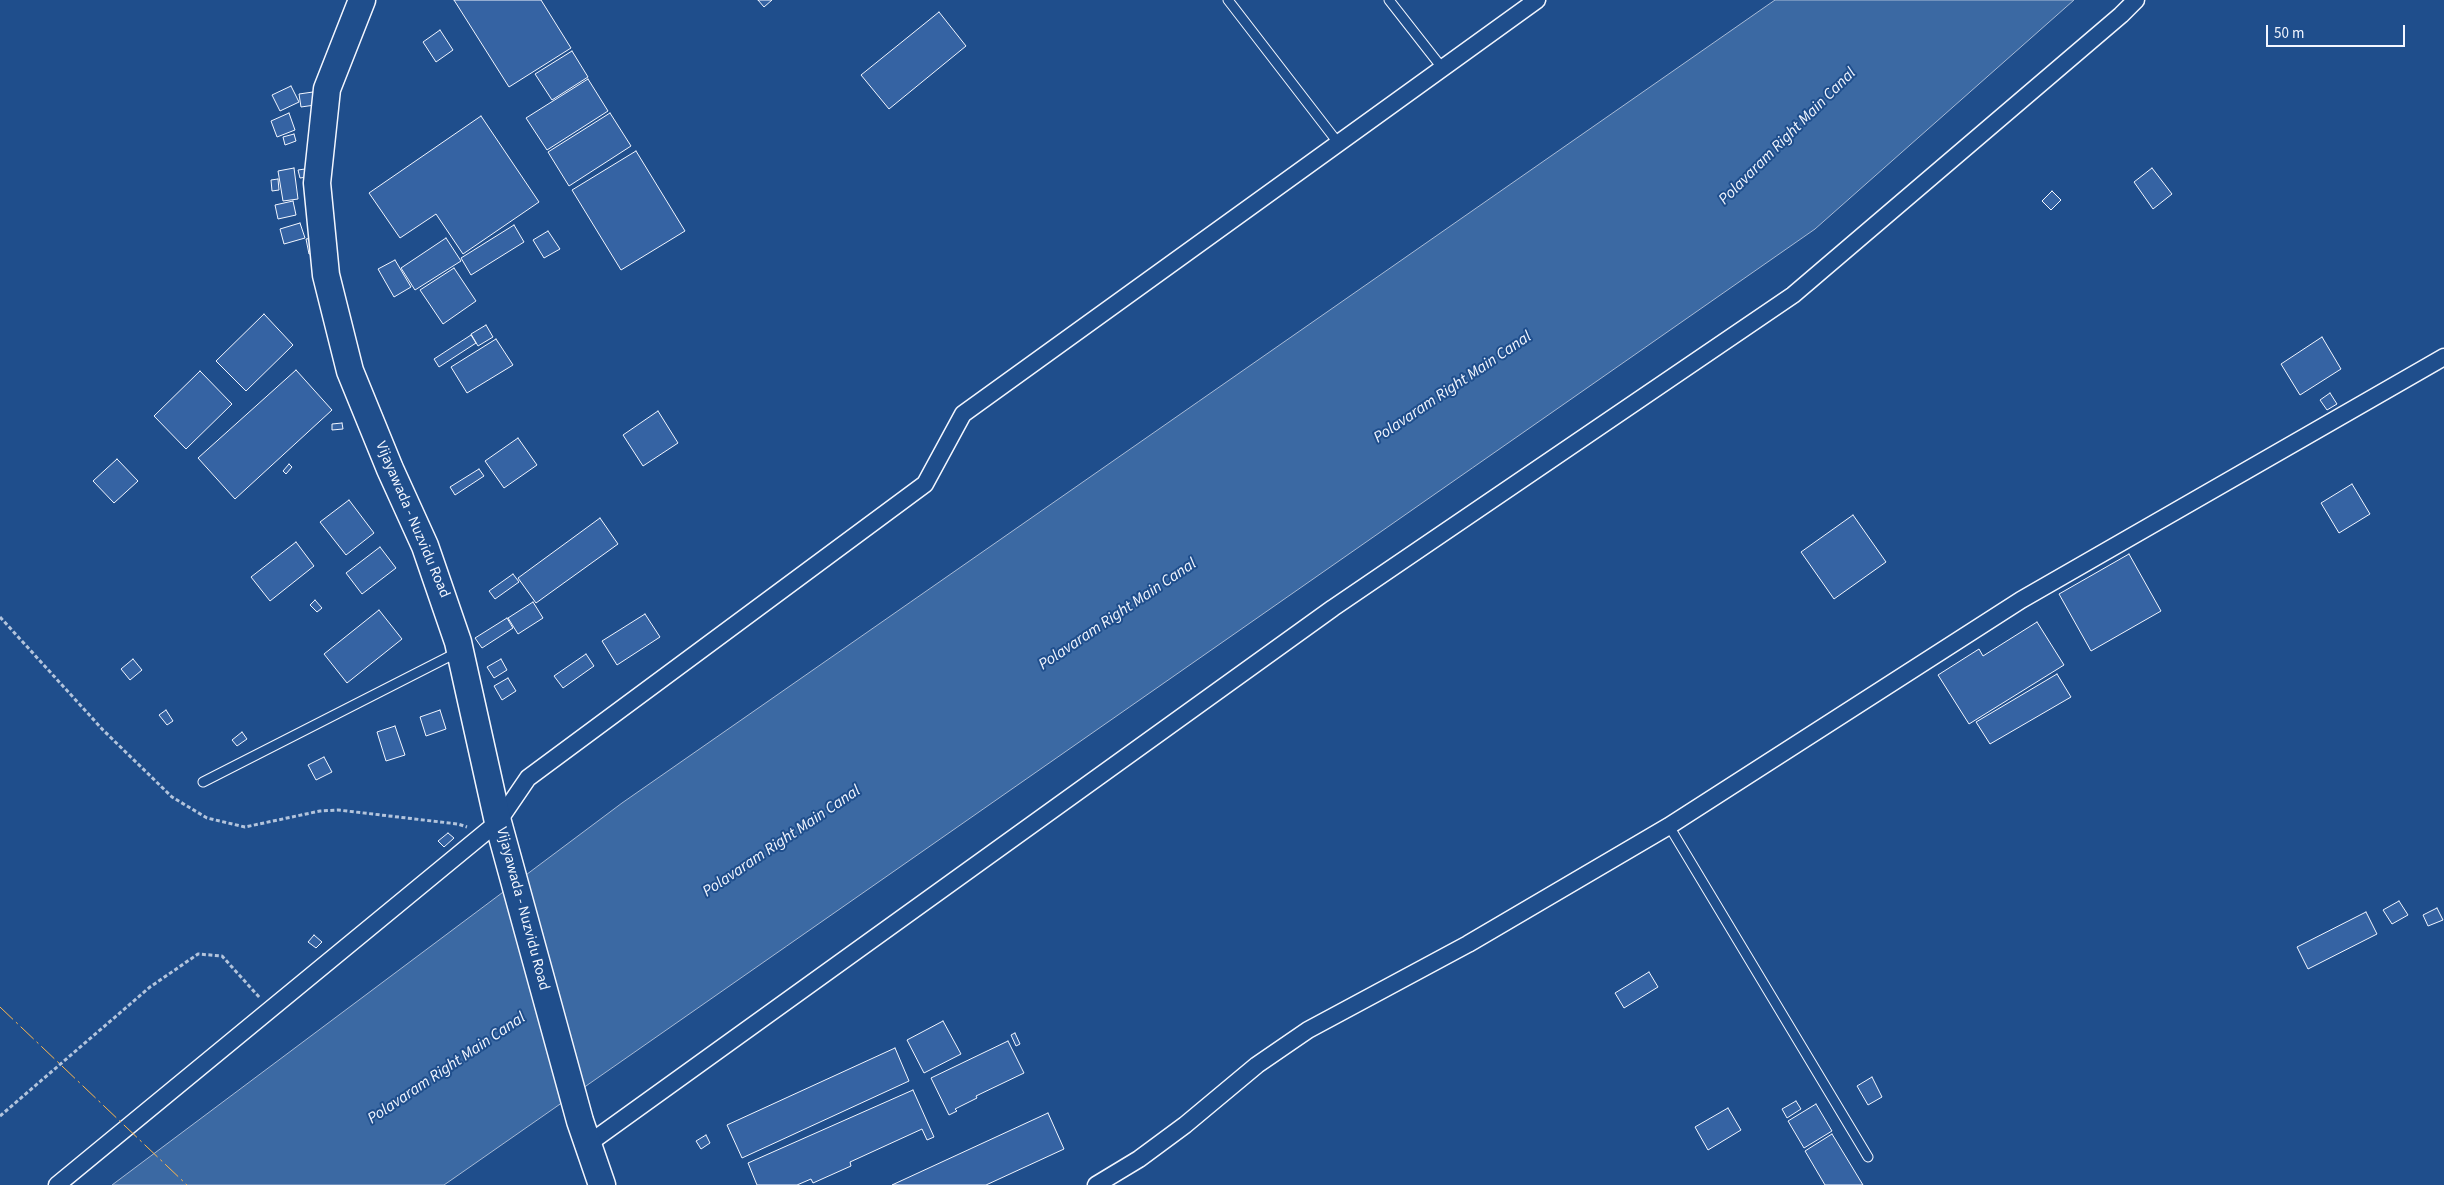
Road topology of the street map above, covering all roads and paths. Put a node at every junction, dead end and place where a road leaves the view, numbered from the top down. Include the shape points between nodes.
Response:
1 (362, 0) edge
2 (1228, 0) edge
3 (1388, 0) edge
4 (1538, 0) edge
5 (2136, 0) edge
6 (1443, 69) junction
7 (1339, 144) junction
8 (2444, 357) edge
9 (460, 650) junction
10 (203, 782) dead end
11 (498, 822) junction
12 (1669, 826) junction
13 (270, 1010) junction
14 (0, 1116) edge
15 (584, 1132) junction
16 (1868, 1157) dead end
17 (57, 1185) edge
18 (602, 1185) edge
19 (1096, 1185) edge

1 - 9 main road, Vijayawada - Nuzvidu Road via 327,89 316,183 326,275 350,371 425,546
2 - 7 lane
3 - 6 lane
4 - 6 street
5 - 15 street via 1793,295 1333,608
6 - 7 street
7 - 11 street via 963,414 925,484 528,778
8 - 12 street via 2021,600
9 - 10 lane
9 - 11 main road, Vijayawada - Nuzvidu Road
11 - 13 street
11 - 15 main road, Vijayawada - Nuzvidu Road
12 - 16 lane
12 - 19 street via 1468,944 1308,1030 1256,1065 1139,1159
13 - 14 path via 222,956 198,954 150,987
13 - 17 street
15 - 18 main road, Vijayawada - Nuzvidu Road

